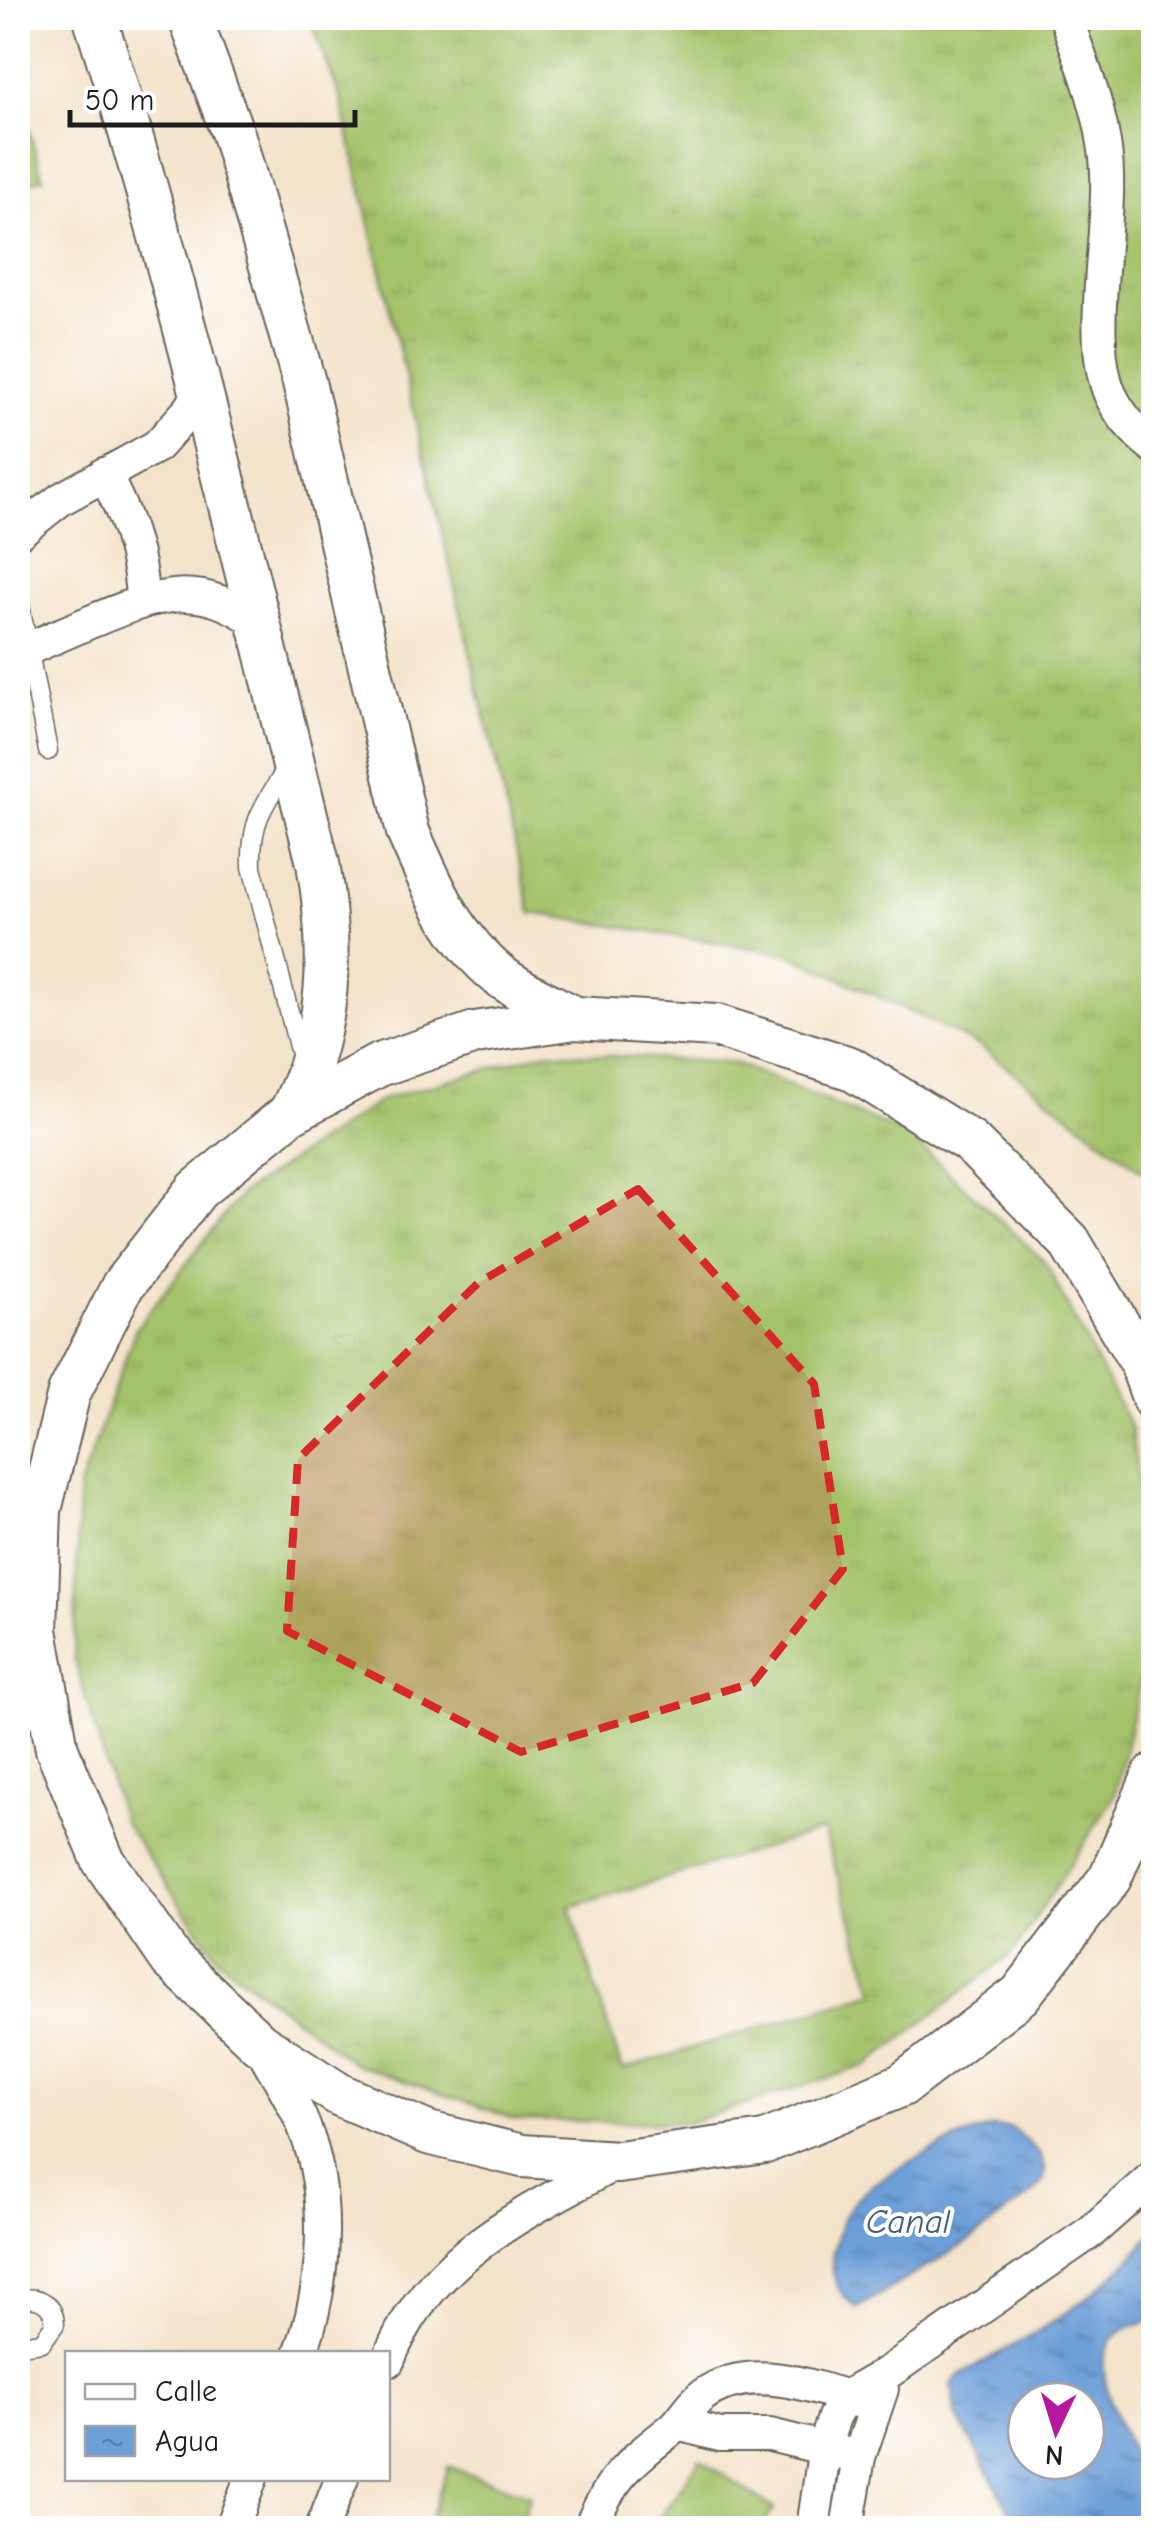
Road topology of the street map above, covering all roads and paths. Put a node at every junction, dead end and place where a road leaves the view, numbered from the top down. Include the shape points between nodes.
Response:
1 (95, 18) edge
2 (190, 18) edge
3 (1066, 18) edge
4 (202, 388) junction
5 (1154, 447) edge
6 (104, 474) junction
7 (18, 534) edge
8 (18, 595) edge
9 (142, 601) junction
10 (260, 624) junction
11 (22, 652) edge
12 (48, 751) dead end
13 (292, 761) junction
14 (575, 1018) junction
15 (299, 1097) junction
16 (1149, 1379) edge
17 (1154, 1775) edge
18 (259, 2043) junction
19 (618, 2162) junction
20 (1152, 2173) edge
21 (18, 2302) edge
22 (18, 2342) edge
23 (301, 2351) edge
24 (390, 2356) edge
25 (860, 2402) junction
26 (678, 2424) junction
27 (825, 2446) junction
28 (858, 2457) junction
29 (250, 2481) edge
30 (341, 2481) edge
31 (232, 2528) edge
32 (322, 2528) edge
33 (590, 2528) edge
34 (813, 2528) edge
35 (847, 2528) edge

1 - 4 street
2 - 14 street via 234,137 304,382 408,832 437,898 466,941 501,976
3 - 5 street via 1096,103 1106,157 1100,354 1128,424
4 - 6 street via 157,446
4 - 10 street
6 - 7 street
6 - 9 street via 133,539
8 - 11 lane
9 - 10 street via 196,595 221,600
9 - 11 street
10 - 13 street
11 - 12 lane
13 - 15 street via 328,920 322,1023
13 - 15 lane via 250,837
14 - 15 street via 475,1033
14 - 16 street via 716,1026 850,1068 970,1142 1069,1241
15 - 18 street via 197,1190 123,1285 69,1393 40,1510 36,1630 57,1748 103,1860 171,1959
17 - 19 street via 1110,1878 1020,1994 902,2085 765,2142
18 - 19 street via 340,2095 428,2133 522,2156
18 - 23 street via 306,2130 319,2178 316,2290
19 - 24 street via 507,2222 453,2263 422,2296
20 - 25 street via 1092,2231 890,2371
21 - 22 lane via 40,2300 54,2316 42,2342
25 - 26 street via 802,2382 757,2378 720,2385
25 - 27 street
25 - 28 street
26 - 27 street
26 - 33 street via 628,2463
27 - 28 street
27 - 34 street
28 - 35 street
29 - 31 street
30 - 32 street

